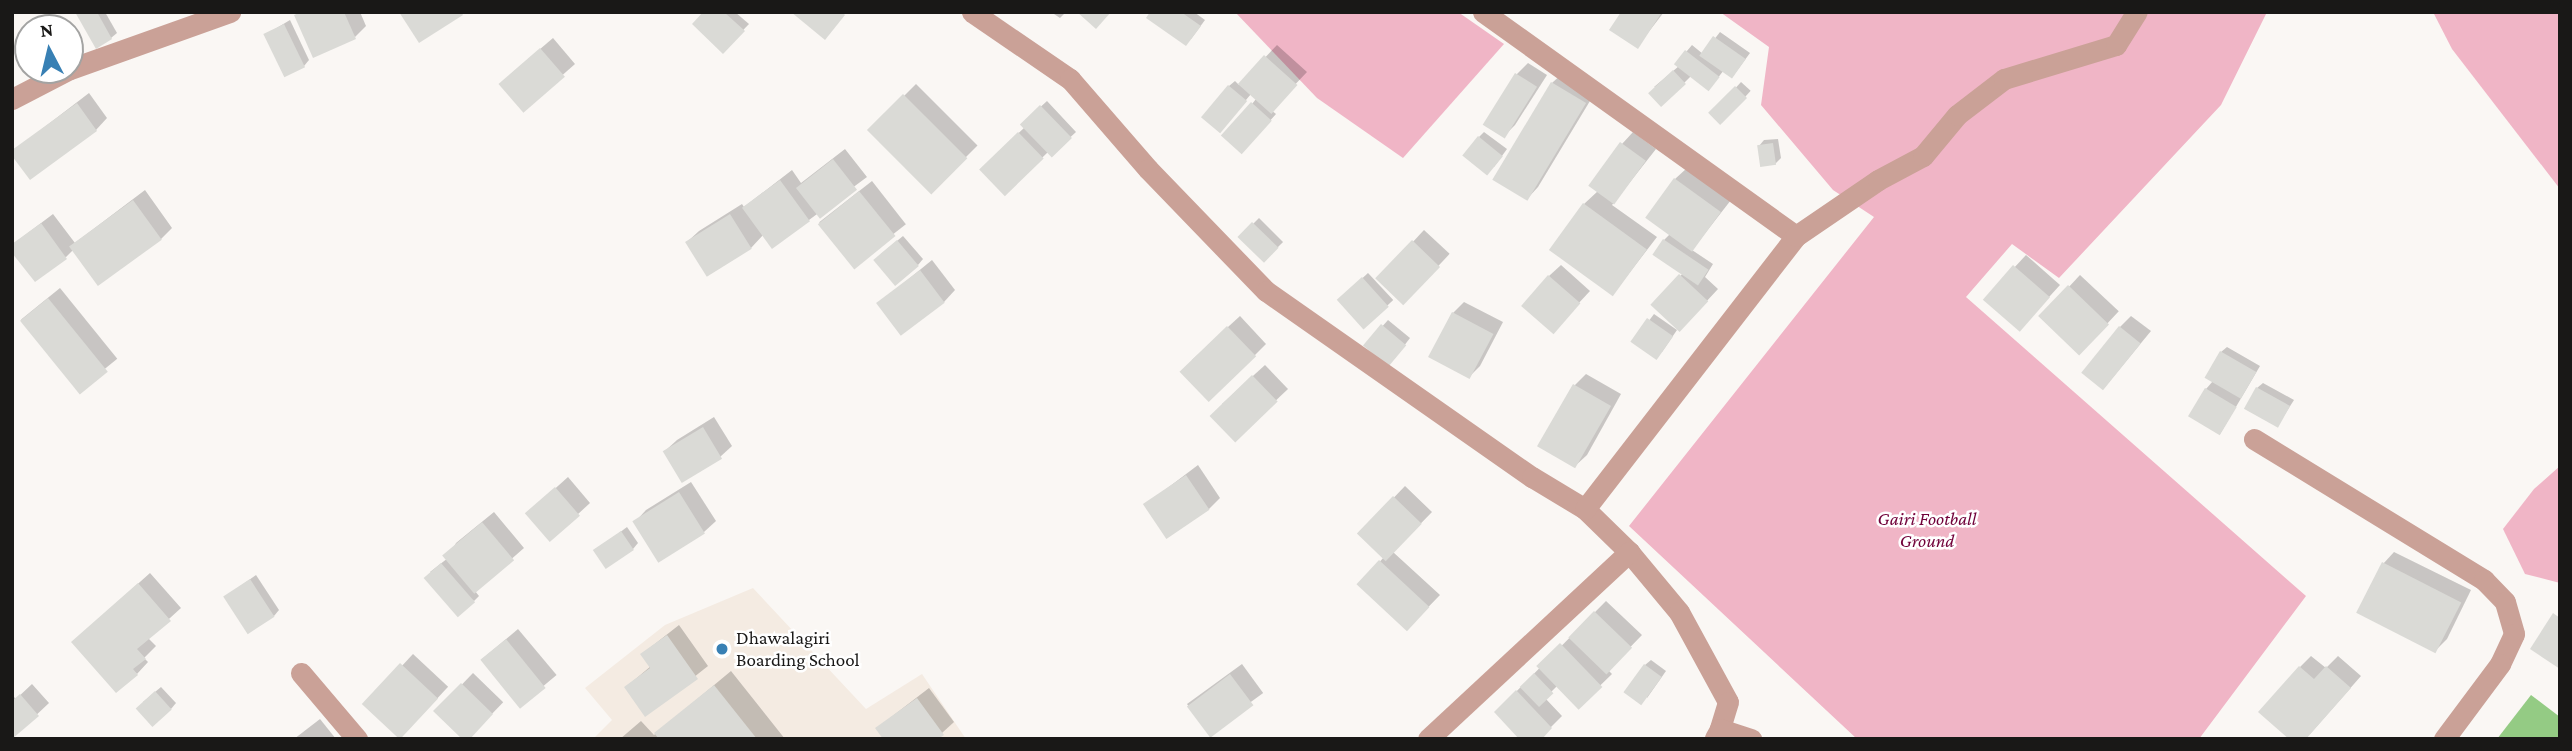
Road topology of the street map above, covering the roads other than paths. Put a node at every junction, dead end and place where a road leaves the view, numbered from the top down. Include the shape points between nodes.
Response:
1 (230, 12) edge
2 (972, 12) edge
3 (1483, 12) edge
4 (2137, 12) edge
5 (84, 65) edge
6 (41, 84) edge
7 (12, 99) edge
8 (1796, 236) junction
9 (2253, 439) dead end
10 (1586, 509) junction
11 (1629, 552) junction
12 (301, 673) dead end
13 (1719, 735) edge
14 (357, 739) edge
15 (1428, 739) edge
16 (1751, 739) edge
17 (2444, 739) edge

1 - 5 street
2 - 10 street via 1070,79 1148,169 1266,291 1532,477
3 - 8 street
4 - 8 street via 2116,45 2004,79 1956,115 1923,156 1878,180
6 - 7 street
8 - 10 street
9 - 17 street via 2484,580 2505,602 2514,634 2500,664
10 - 11 street
11 - 13 street via 1679,612 1711,667 1727,702
11 - 15 street
12 - 14 street
13 - 16 street

